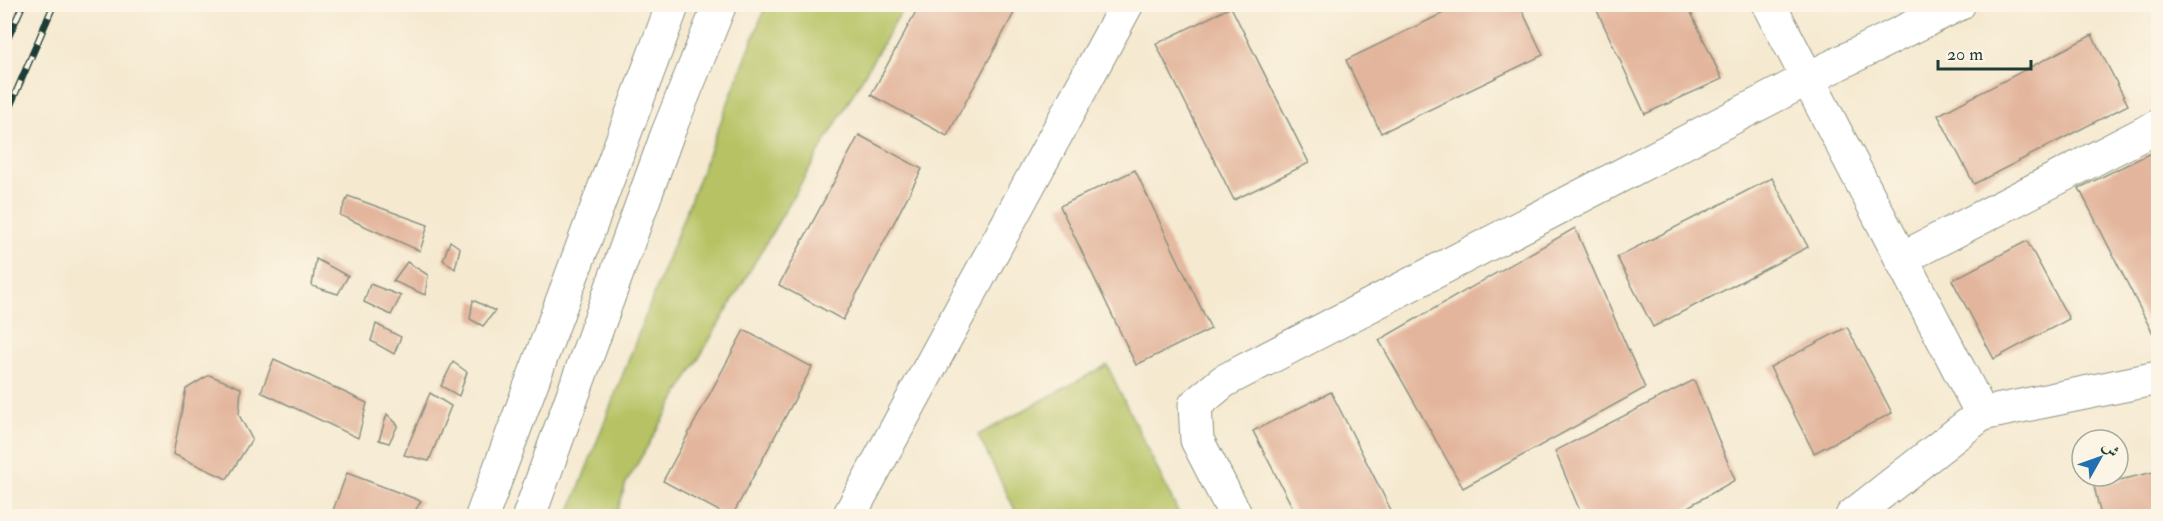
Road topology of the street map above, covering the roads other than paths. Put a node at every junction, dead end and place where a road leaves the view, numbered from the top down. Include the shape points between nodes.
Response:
1 (673, 4) edge
2 (720, 4) edge
3 (1127, 4) edge
4 (1769, 4) edge
5 (1959, 4) edge
6 (1807, 79) junction
7 (2158, 126) edge
8 (1901, 259) junction
9 (2158, 378) edge
10 (1982, 414) junction
11 (483, 516) edge
12 (530, 516) edge
13 (849, 516) edge
14 (1236, 516) edge
15 (1852, 516) edge

1 - 11 street
2 - 12 street via 667,135
3 - 13 street
4 - 6 street
5 - 6 street
6 - 8 street
6 - 14 street via 1224,381 1195,405 1197,440
7 - 8 street
8 - 10 street
9 - 10 street
10 - 15 street

